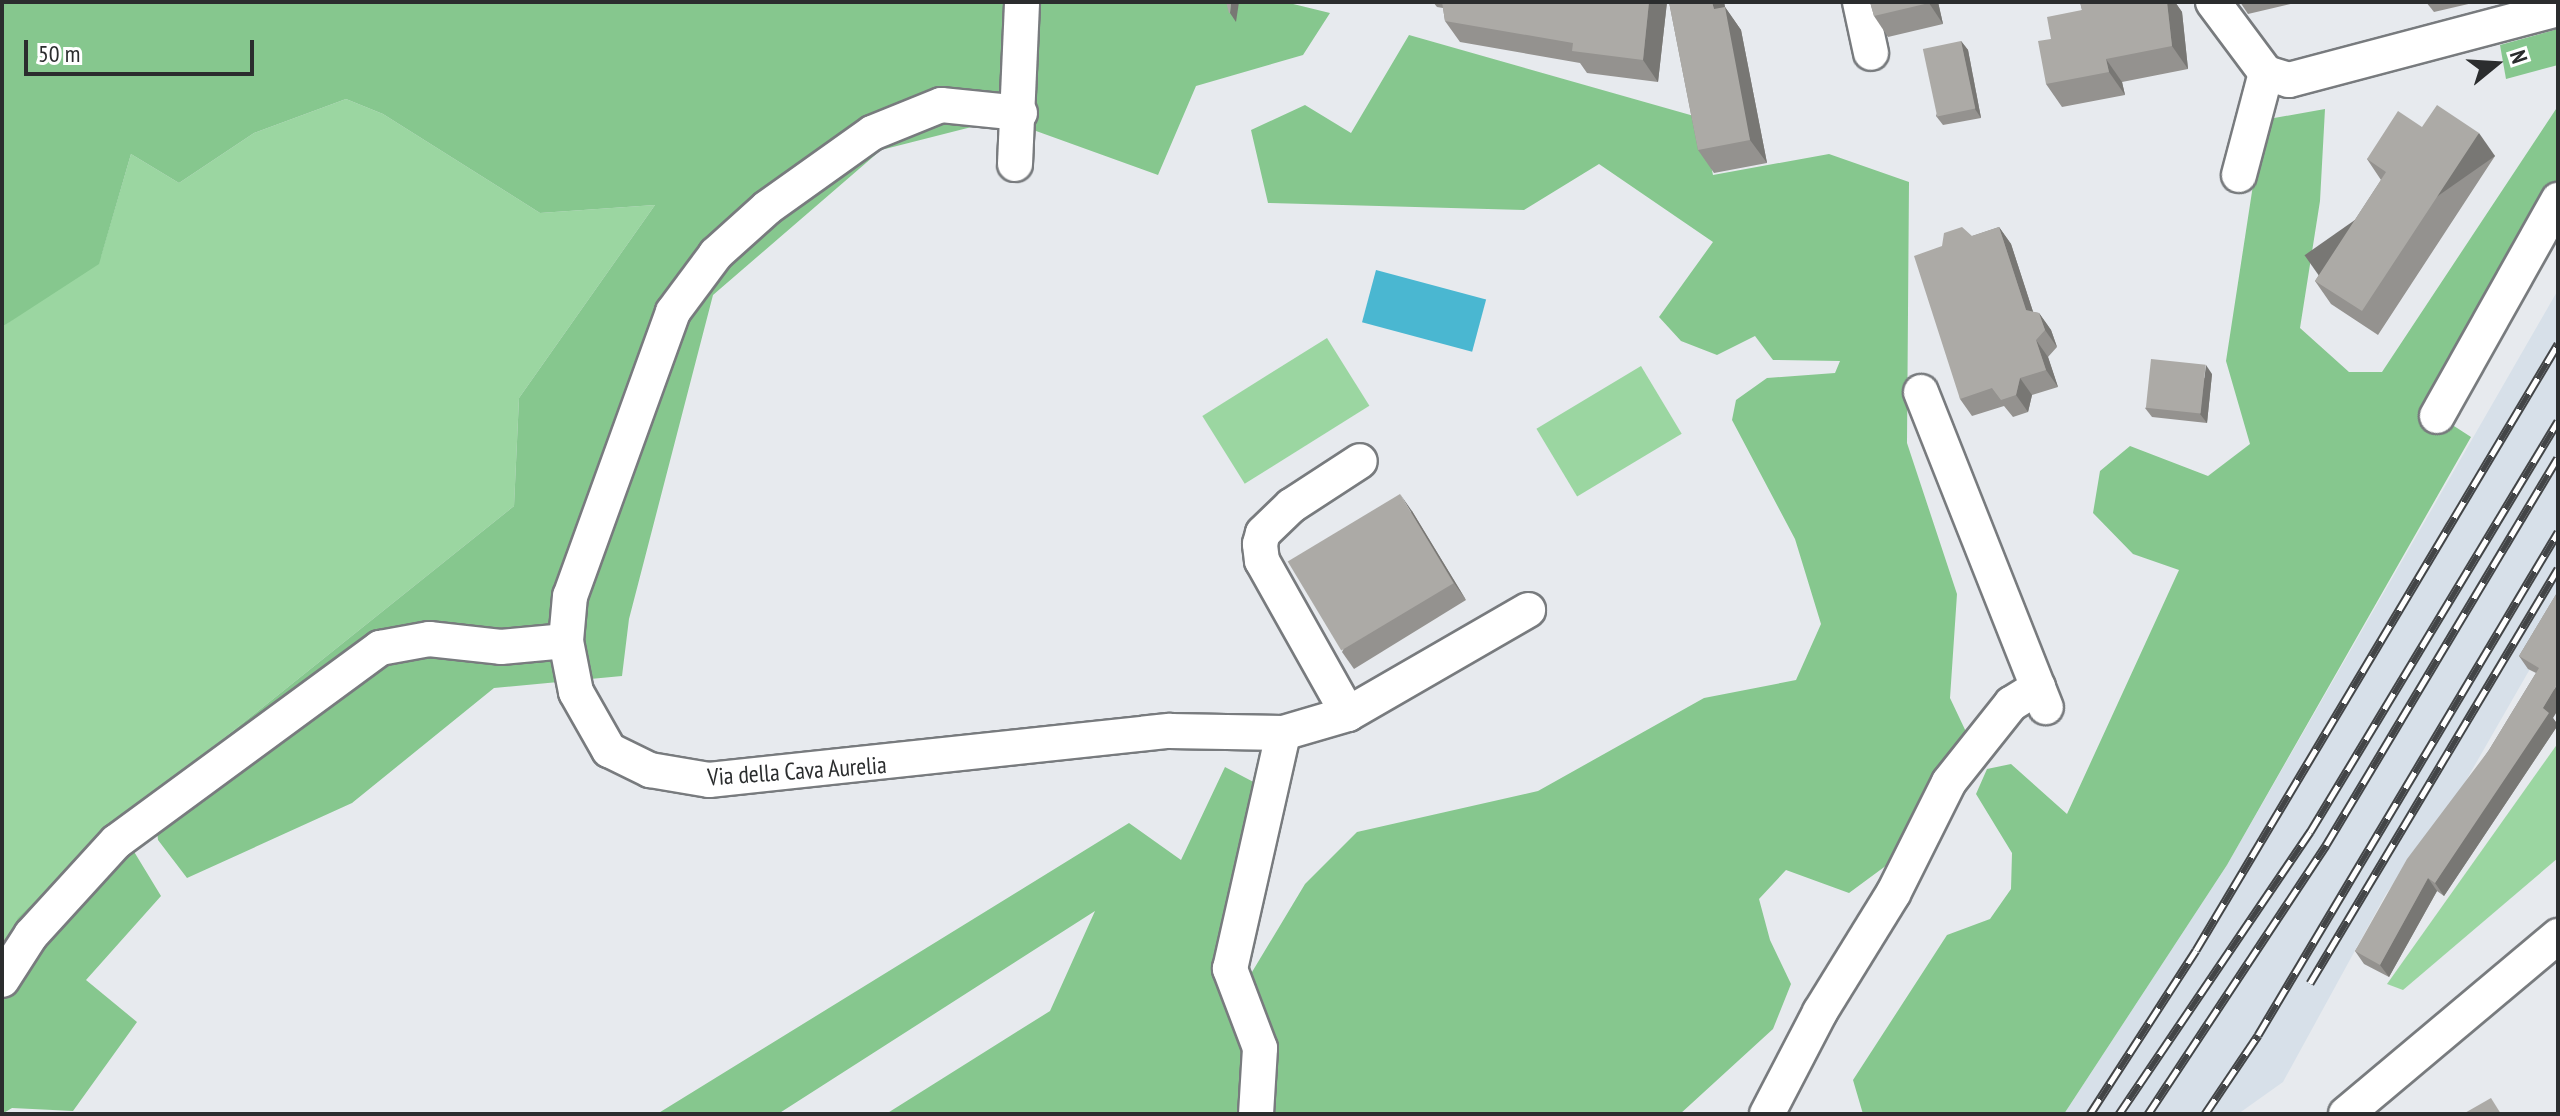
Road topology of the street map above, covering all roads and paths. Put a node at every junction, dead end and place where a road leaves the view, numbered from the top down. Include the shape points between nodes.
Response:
1 (1022, 2) edge
2 (1860, 2) edge
3 (2213, 2) edge
4 (2558, 9) edge
5 (1871, 53) dead end
6 (2266, 73) junction
7 (1020, 113) junction
8 (1015, 164) dead end
9 (2239, 175) dead end
10 (2558, 200) edge
11 (1921, 392) dead end
12 (2437, 416) dead end
13 (1360, 461) dead end
14 (1528, 610) dead end
15 (566, 641) junction
16 (501, 647) junction
17 (576, 692) junction
18 (1348, 714) junction
19 (1283, 733) junction
20 (2558, 936) edge
21 (2, 980) edge
22 (1256, 1114) edge
23 (1767, 1114) edge
24 (2346, 1114) edge

1 - 7 street
2 - 5 street
3 - 6 street
4 - 6 street via 2305,78
6 - 9 street
7 - 8 street
7 - 15 street, Via della Cava Aurelia via 941,105 910,115 872,133 716,254 673,312 570,596
10 - 12 street
11 - 23 street via 2042,698 2011,704 1949,782 1893,894 1820,1012
13 - 18 street via 1291,506 1263,533 1260,544 1262,561
14 - 18 street, Via della Cava Aurelia
15 - 16 street
15 - 17 street, Via della Cava Aurelia
16 - 17 street via 541,660
16 - 21 street via 429,639 380,648 116,842 31,935
17 - 19 street, Via della Cava Aurelia via 609,750 650,770 709,780 1170,731
18 - 19 street, Via della Cava Aurelia
19 - 22 street via 1230,969 1260,1048
20 - 24 street

